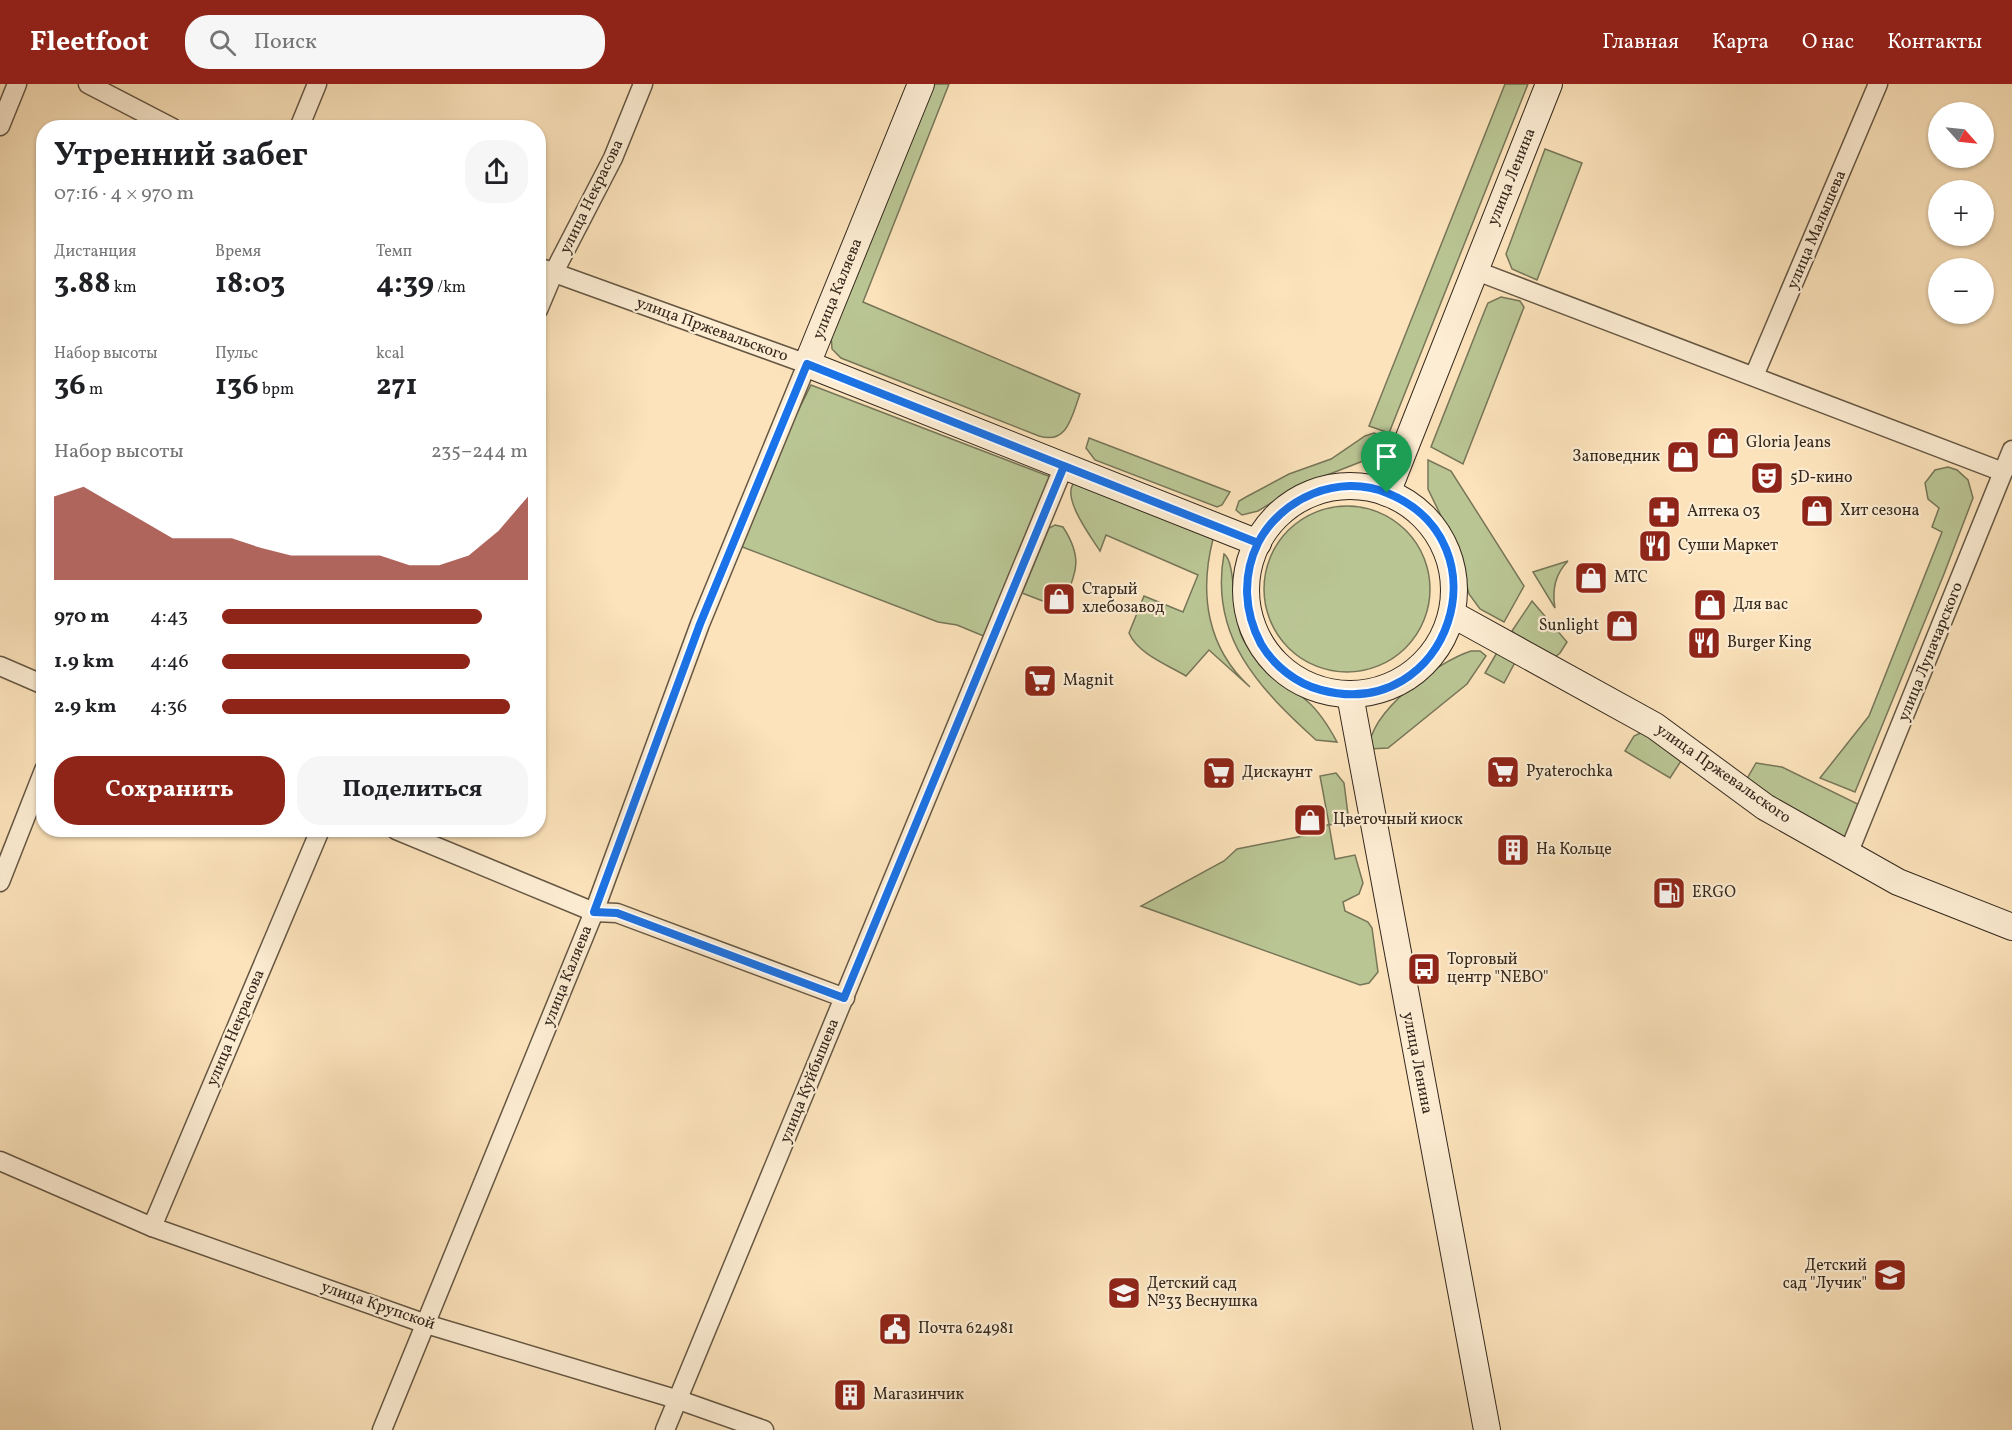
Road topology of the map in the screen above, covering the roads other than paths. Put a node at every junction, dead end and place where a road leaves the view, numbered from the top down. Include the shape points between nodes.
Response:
1 (17, 84) edge
2 (88, 84) edge
3 (317, 84) edge
4 (643, 84) edge
5 (921, 84) edge
6 (1549, 84) edge
7 (1878, 84) edge
8 (158, 120) edge
9 (302, 120) edge
10 (0, 126) edge
11 (546, 270) edge
12 (1470, 280) junction
13 (807, 364) junction
14 (1754, 376) junction
15 (2012, 450) edge
16 (1064, 466) junction
17 (2003, 472) junction
18 (1387, 493) junction
19 (1258, 543) junction
20 (1452, 614) junction
21 (0, 666) edge
22 (36, 682) edge
23 (1350, 694) junction
24 (36, 790) edge
25 (317, 837) edge
26 (413, 837) edge
27 (1848, 854) junction
28 (0, 882) edge
29 (594, 912) junction
30 (2012, 927) edge
31 (844, 998) junction
32 (0, 1161) edge
33 (152, 1227) junction
34 (426, 1324) junction
35 (679, 1400) junction
36 (382, 1430) edge
37 (665, 1430) edge
38 (764, 1430) edge
39 (1487, 1430) edge

1 - 10 street
2 - 8 street
3 - 9 street
4 - 11 street, улица Некрасова via 613,158
5 - 13 street, улица Каляева
6 - 12 street, улица Ленина
7 - 14 street, улица Малышева
11 - 13 street, улица Пржевальского
12 - 14 street
12 - 18 street, улица Ленина
13 - 16 street, улица Пржевальского
13 - 29 street, улица Каляева via 700,624
14 - 17 street
15 - 17 street, улица Луначарского
16 - 19 street, улица Пржевальского
16 - 31 street, улица Куйбышева
17 - 27 street, улица Луначарского
18 - 19 street via 1348,486 1314,493 1284,510
18 - 20 street via 1425,518 1444,546 1454,579
19 - 23 street via 1249,567 1247,600 1263,648 1300,682 1332,693
20 - 23 street via 1438,646 1415,672 1384,689
20 - 27 street, улица Пржевальского via 1655,726 1765,807
21 - 22 street
23 - 39 street, улица Ленина
24 - 28 street
25 - 33 street, улица Некрасова
26 - 29 street
27 - 30 street, улица Пржевальского via 1898,882
29 - 31 street via 617,913
29 - 34 street, улица Каляева
31 - 35 street, улица Куйбышева
32 - 33 street, улица Крупской
33 - 34 street, улица Крупской
34 - 35 street, улица Крупской
34 - 36 street, улица Каляева
35 - 37 street, улица Куйбышева
35 - 38 street, улица Крупской

